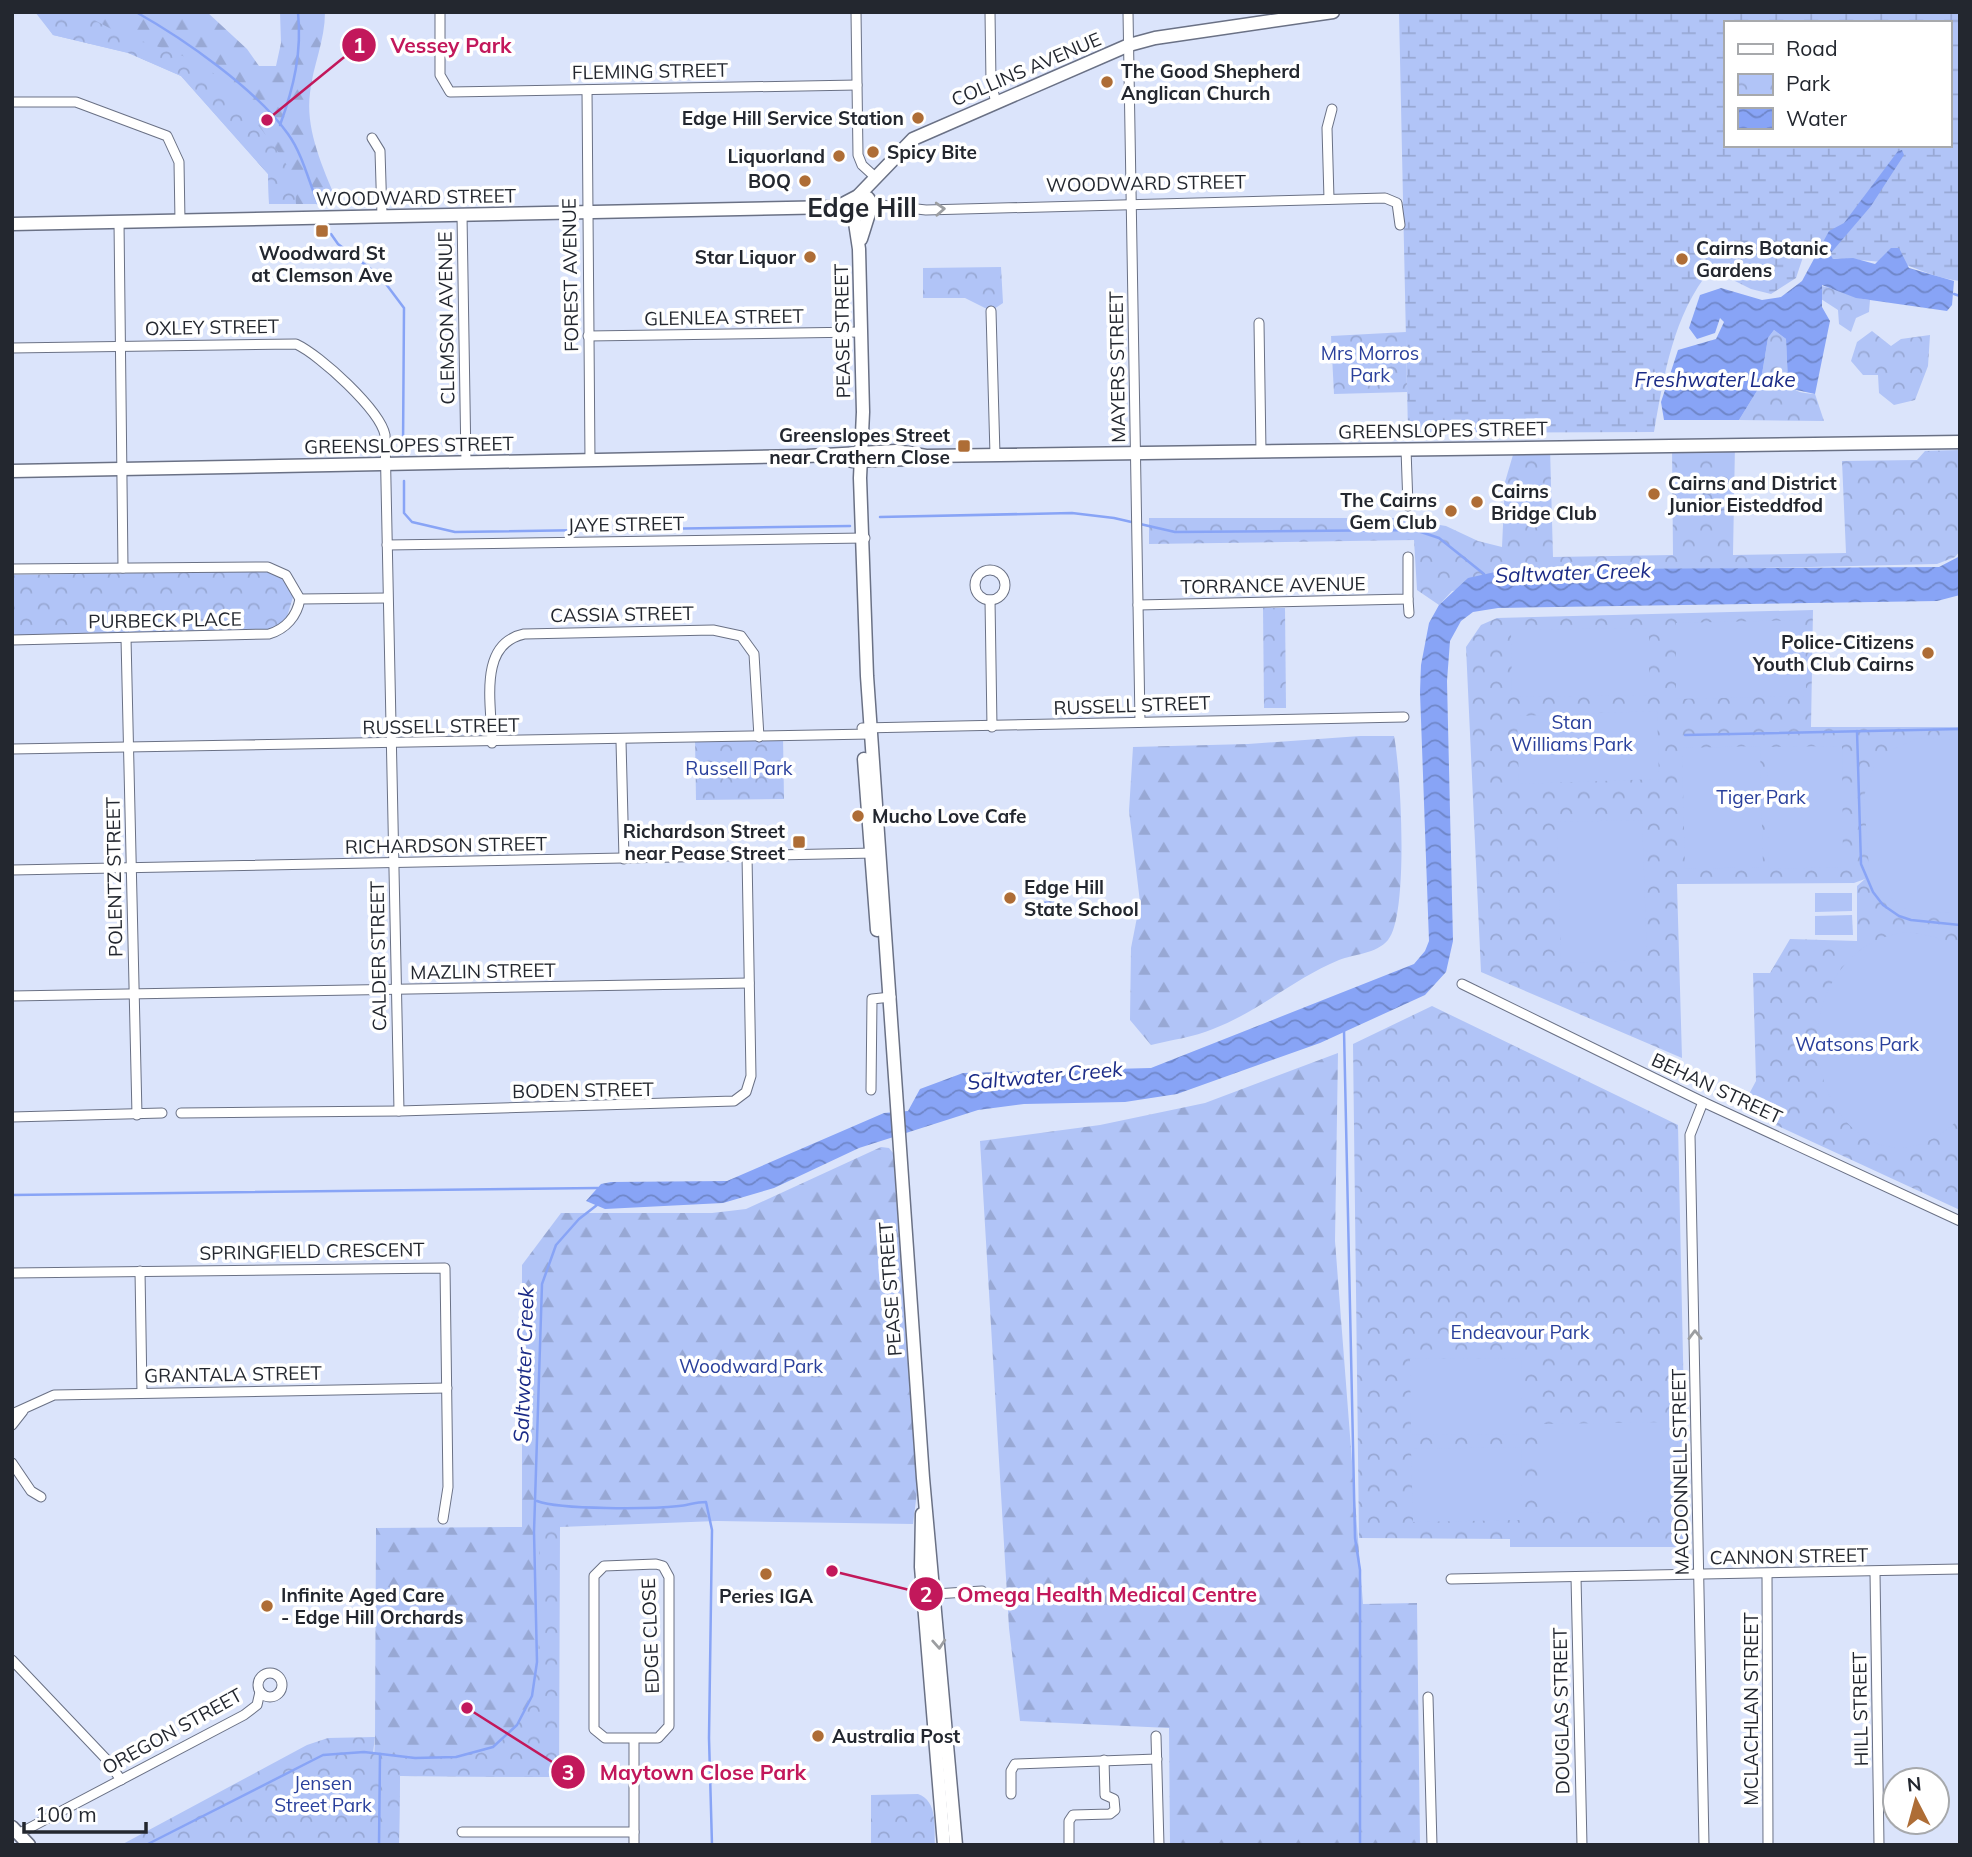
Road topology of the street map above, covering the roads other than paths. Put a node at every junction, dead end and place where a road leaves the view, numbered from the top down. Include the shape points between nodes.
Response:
1 (440, 12) edge
2 (856, 12) edge
3 (990, 12) edge
4 (1128, 12) edge
5 (1334, 12) edge
6 (1263, 18) edge
7 (1129, 45) junction
8 (857, 85) junction
9 (587, 90) junction
10 (12, 102) edge
11 (996, 103) junction
12 (1332, 109) dead end
13 (372, 138) dead end
14 (874, 176) junction
15 (855, 198) junction
16 (1329, 199) junction
17 (872, 203) junction
18 (1132, 203) junction
19 (820, 208) junction
20 (586, 212) junction
21 (462, 215) junction
22 (382, 216) junction
23 (857, 216) junction
24 (180, 221) junction
25 (119, 222) junction
26 (12, 224) edge
27 (1400, 225) dead end
28 (991, 311) dead end
29 (1259, 323) dead end
30 (861, 332) junction
31 (588, 336) junction
32 (121, 346) junction
33 (12, 348) edge
34 (1959, 442) edge
35 (1406, 449) junction
36 (1136, 452) junction
37 (1261, 452) junction
38 (995, 455) junction
39 (864, 456) junction
40 (590, 460) junction
41 (466, 463) junction
42 (385, 464) junction
43 (122, 470) junction
44 (12, 471) edge
45 (1408, 506) dead end
46 (865, 538) junction
47 (387, 545) junction
48 (1408, 557) dead end
49 (123, 568) junction
50 (12, 569) edge
51 (387, 597) junction
52 (300, 599) junction
53 (1408, 599) junction
54 (990, 600) dead end
55 (1138, 605) junction
56 (1409, 613) dead end
57 (126, 638) junction
58 (12, 640) edge
59 (1404, 717) dead end
60 (1140, 722) junction
61 (992, 727) junction
62 (866, 731) junction
63 (759, 737) junction
64 (621, 741) junction
65 (492, 743) junction
66 (391, 745) junction
67 (128, 746) junction
68 (12, 749) edge
69 (875, 853) junction
70 (747, 856) junction
71 (624, 859) junction
72 (393, 863) junction
73 (130, 868) junction
74 (12, 870) edge
75 (749, 983) junction
76 (1462, 984) dead end
77 (397, 990) junction
78 (134, 995) junction
79 (12, 996) edge
80 (887, 998) junction
81 (871, 1090) dead end
82 (1703, 1101) junction
83 (400, 1111) junction
84 (181, 1113) dead end
85 (162, 1114) dead end
86 (137, 1115) junction
87 (12, 1118) edge
88 (1960, 1221) edge
89 (140, 1271) junction
90 (12, 1273) edge
91 (447, 1388) junction
92 (142, 1393) junction
93 (24, 1410) junction
94 (12, 1414) edge
95 (12, 1425) edge
96 (12, 1463) edge
97 (923, 1478) junction
98 (41, 1497) dead end
99 (443, 1519) dead end
100 (1960, 1569) edge
101 (1875, 1573) junction
102 (1767, 1574) junction
103 (1700, 1575) junction
104 (1576, 1577) junction
105 (1451, 1578) dead end
106 (982, 1591) dead end
107 (935, 1594) junction
108 (12, 1660) edge
109 (260, 1692) junction
110 (277, 1696) junction
111 (1428, 1696) dead end
112 (254, 1708) junction
113 (1156, 1737) dead end
114 (634, 1739) junction
115 (1157, 1759) junction
116 (1104, 1760) junction
117 (121, 1780) junction
118 (1011, 1794) dead end
119 (15, 1831) edge
120 (462, 1832) dead end
121 (634, 1832) junction
122 (29, 1845) edge
123 (634, 1845) edge
124 (944, 1845) edge
125 (956, 1845) edge
126 (1069, 1845) edge
127 (1159, 1845) edge
128 (1432, 1845) edge
129 (1582, 1845) edge
130 (1704, 1845) edge
131 (1768, 1845) edge
132 (1879, 1845) edge

1 - 9 street, FLEMING STREET via 440,75 445,88 455,93
2 - 8 street
3 - 11 street via 991,82
4 - 7 street, MAYERS STREET
5 - 6 street, COLLINS AVENUE
6 - 7 street, COLLINS AVENUE
7 - 11 street, COLLINS AVENUE
7 - 18 street, MAYERS STREET
8 - 9 street, FLEMING STREET
8 - 14 street via 858,155
9 - 20 street, FOREST AVENUE
10 - 24 street via 91,105 167,136 179,162
11 - 14 street, COLLINS AVENUE via 913,139
12 - 16 street via 1327,128
13 - 22 street via 380,151
14 - 15 street, COLLINS AVENUE
14 - 17 street
15 - 17 street via 865,196
15 - 19 street, WOODWARD STREET
15 - 23 street via 849,207
16 - 18 street, WOODWARD STREET
16 - 27 street, WOODWARD STREET via 1392,199 1399,208
17 -> 18 street, WOODWARD STREET via 926,210
17 - 23 street
18 - 36 street, MAYERS STREET
19 - 20 street, WOODWARD STREET
19 - 23 street, WOODWARD STREET
20 - 21 street, WOODWARD STREET
20 - 31 street, FOREST AVENUE
21 - 22 street, WOODWARD STREET
21 - 41 street, CLEMSON AVENUE
22 - 24 street, WOODWARD STREET
23 - 30 street, PEASE STREET
24 - 25 street, WOODWARD STREET
25 - 26 street, WOODWARD STREET
25 - 32 street
28 - 38 street
29 - 37 street
30 - 31 street, GLENLEA STREET
30 - 39 street, PEASE STREET
31 - 40 street, FOREST AVENUE
32 - 33 street, OXLEY STREET
32 - 42 street, OXLEY STREET via 285,343 307,349 379,419 385,435
32 - 43 street
34 - 35 street, GREENSLOPES STREET
35 - 37 street, GREENSLOPES STREET
35 - 45 street
36 - 37 street, GREENSLOPES STREET
36 - 38 street, GREENSLOPES STREET
36 - 55 street, MAYERS STREET
38 - 39 street, GREENSLOPES STREET
39 - 40 street, GREENSLOPES STREET
39 - 46 street, PEASE STREET
40 - 41 street, GREENSLOPES STREET
41 - 42 street, GREENSLOPES STREET
42 - 43 street, GREENSLOPES STREET
42 - 47 street, CALDER STREET
43 - 44 street, GREENSLOPES STREET
43 - 49 street
46 - 47 street, JAYE STREET
46 - 62 street, PEASE STREET
47 - 51 street, CALDER STREET
48 - 53 street
49 - 50 street
49 - 52 street via 268,567 286,575
51 - 52 street
51 - 66 street, CALDER STREET
52 - 57 street, PURBECK PLACE via 285,626 269,634
53 - 55 street, TORRANCE AVENUE
53 - 56 street
54 - 61 street
55 - 60 street, MAYERS STREET
57 - 58 street, PURBECK PLACE
57 - 67 street, POLENTZ STREET
59 - 60 street, RUSSELL STREET
60 - 61 street, RUSSELL STREET
61 - 62 street, RUSSELL STREET
62 - 63 street, RUSSELL STREET
62 - 69 street, PEASE STREET
63 - 64 street, RUSSELL STREET
63 - 65 street, CASSIA STREET via 754,654 741,636 713,630 538,633 511,636 496,650 491,671
64 - 65 street, RUSSELL STREET
64 - 71 street
65 - 66 street, RUSSELL STREET
66 - 67 street, RUSSELL STREET
66 - 72 street, CALDER STREET
67 - 68 street, RUSSELL STREET
67 - 73 street, POLENTZ STREET
69 - 70 street, RICHARDSON STREET
69 - 80 street, PEASE STREET
70 - 71 street, RICHARDSON STREET
70 - 75 street, BODEN STREET
71 - 72 street, RICHARDSON STREET
72 - 73 street, RICHARDSON STREET
72 - 77 street, CALDER STREET
73 - 74 street, RICHARDSON STREET
73 - 78 street, POLENTZ STREET
75 - 77 street, MAZLIN STREET
75 - 83 street, BODEN STREET via 751,1076 746,1092 734,1101
76 - 82 street, BEHAN STREET
77 - 78 street, MAZLIN STREET
77 - 83 street, CALDER STREET
78 - 79 street, MAZLIN STREET
78 - 86 street, POLENTZ STREET
80 - 81 street via 872,999
80 - 97 street, PEASE STREET
82 - 88 street, BEHAN STREET
103 -> 82 street, MACDONNELL STREET via 1690,1135
83 - 84 street, BODEN STREET
85 - 86 street
86 - 87 street
89 - 90 street, SPRINGFIELD CRESCENT
89 - 91 street, SPRINGFIELD CRESCENT via 445,1268
89 - 92 street
91 - 92 street, GRANTALA STREET
91 - 99 street, SPRINGFIELD CRESCENT via 448,1490
92 - 93 street, GRANTALA STREET via 54,1395
93 - 94 street, GRANTALA STREET
93 - 95 street, GRANTALA STREET
96 - 98 street via 31,1491
97 - 107 street, PEASE STREET
97 - 124 street, PEASE STREET via 921,1567
100 - 101 street, CANNON STREET
101 - 102 street, CANNON STREET
101 - 132 street, HILL STREET
102 - 103 street, CANNON STREET
102 - 131 street, MCLACHLAN STREET
103 - 104 street, CANNON STREET
103 - 130 street, MACDONNELL STREET
104 - 105 street, CANNON STREET
104 - 129 street, DOUGLAS STREET
106 - 107 street
107 -> 125 street, PEASE STREET
108 - 117 street
109 - 110 street, OREGON STREET via 269,1698
109 - 110 street, OREGON STREET via 261,1678 274,1674 282,1683
109 - 112 street, OREGON STREET
110 - 112 street
111 - 128 street
112 - 117 street, OREGON STREET
113 - 115 street
114 - 114 street, EDGE CLOSE via 605,1738 594,1730 594,1576 604,1566 656,1564 663,1566 669,1577 669,1726 658,1738
114 - 121 street
115 - 116 street
115 - 127 street
116 - 118 street via 1015,1764
116 - 126 street via 1105,1795 1114,1799 1115,1810 1073,1815
117 - 119 street, OREGON STREET
119 - 122 street
120 - 121 street
121 - 123 street

